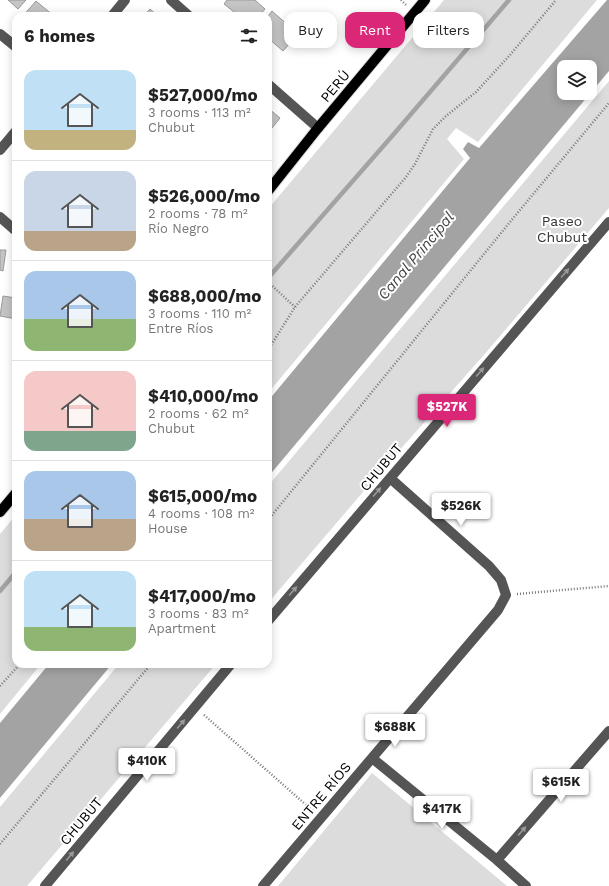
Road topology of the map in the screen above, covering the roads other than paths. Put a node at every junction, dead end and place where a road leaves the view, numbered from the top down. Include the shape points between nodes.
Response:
1 (125, 0) edge
2 (170, 0) edge
3 (425, 0) edge
4 (115, 12) edge
5 (184, 12) edge
6 (0, 34) edge
7 (12, 44) edge
8 (272, 88) edge
9 (318, 128) junction
10 (12, 136) edge
11 (0, 150) edge
12 (272, 186) edge
13 (0, 217) edge
14 (607, 227) edge
15 (12, 228) edge
16 (390, 478) junction
17 (12, 498) edge
18 (0, 512) edge
19 (272, 616) edge
20 (228, 668) edge
21 (609, 731) edge
22 (372, 758) junction
23 (497, 860) junction
24 (45, 886) edge
25 (263, 886) edge
26 (526, 886) edge

1 - 4 street
2 - 5 street
3 - 9 main road, PERÚ
6 - 7 street
8 - 9 street
9 - 12 main road, PERÚ
10 - 11 street
13 - 15 street
16 -> 14 street, CHUBUT
19 -> 16 street, CHUBUT
16 - 22 street, ENTRE RÍOS via 489,566 501,580 506,595 498,610
17 - 18 main road
24 -> 20 street, CHUBUT
23 -> 21 street
22 - 23 street
22 - 25 street, ENTRE RÍOS
23 - 26 street

